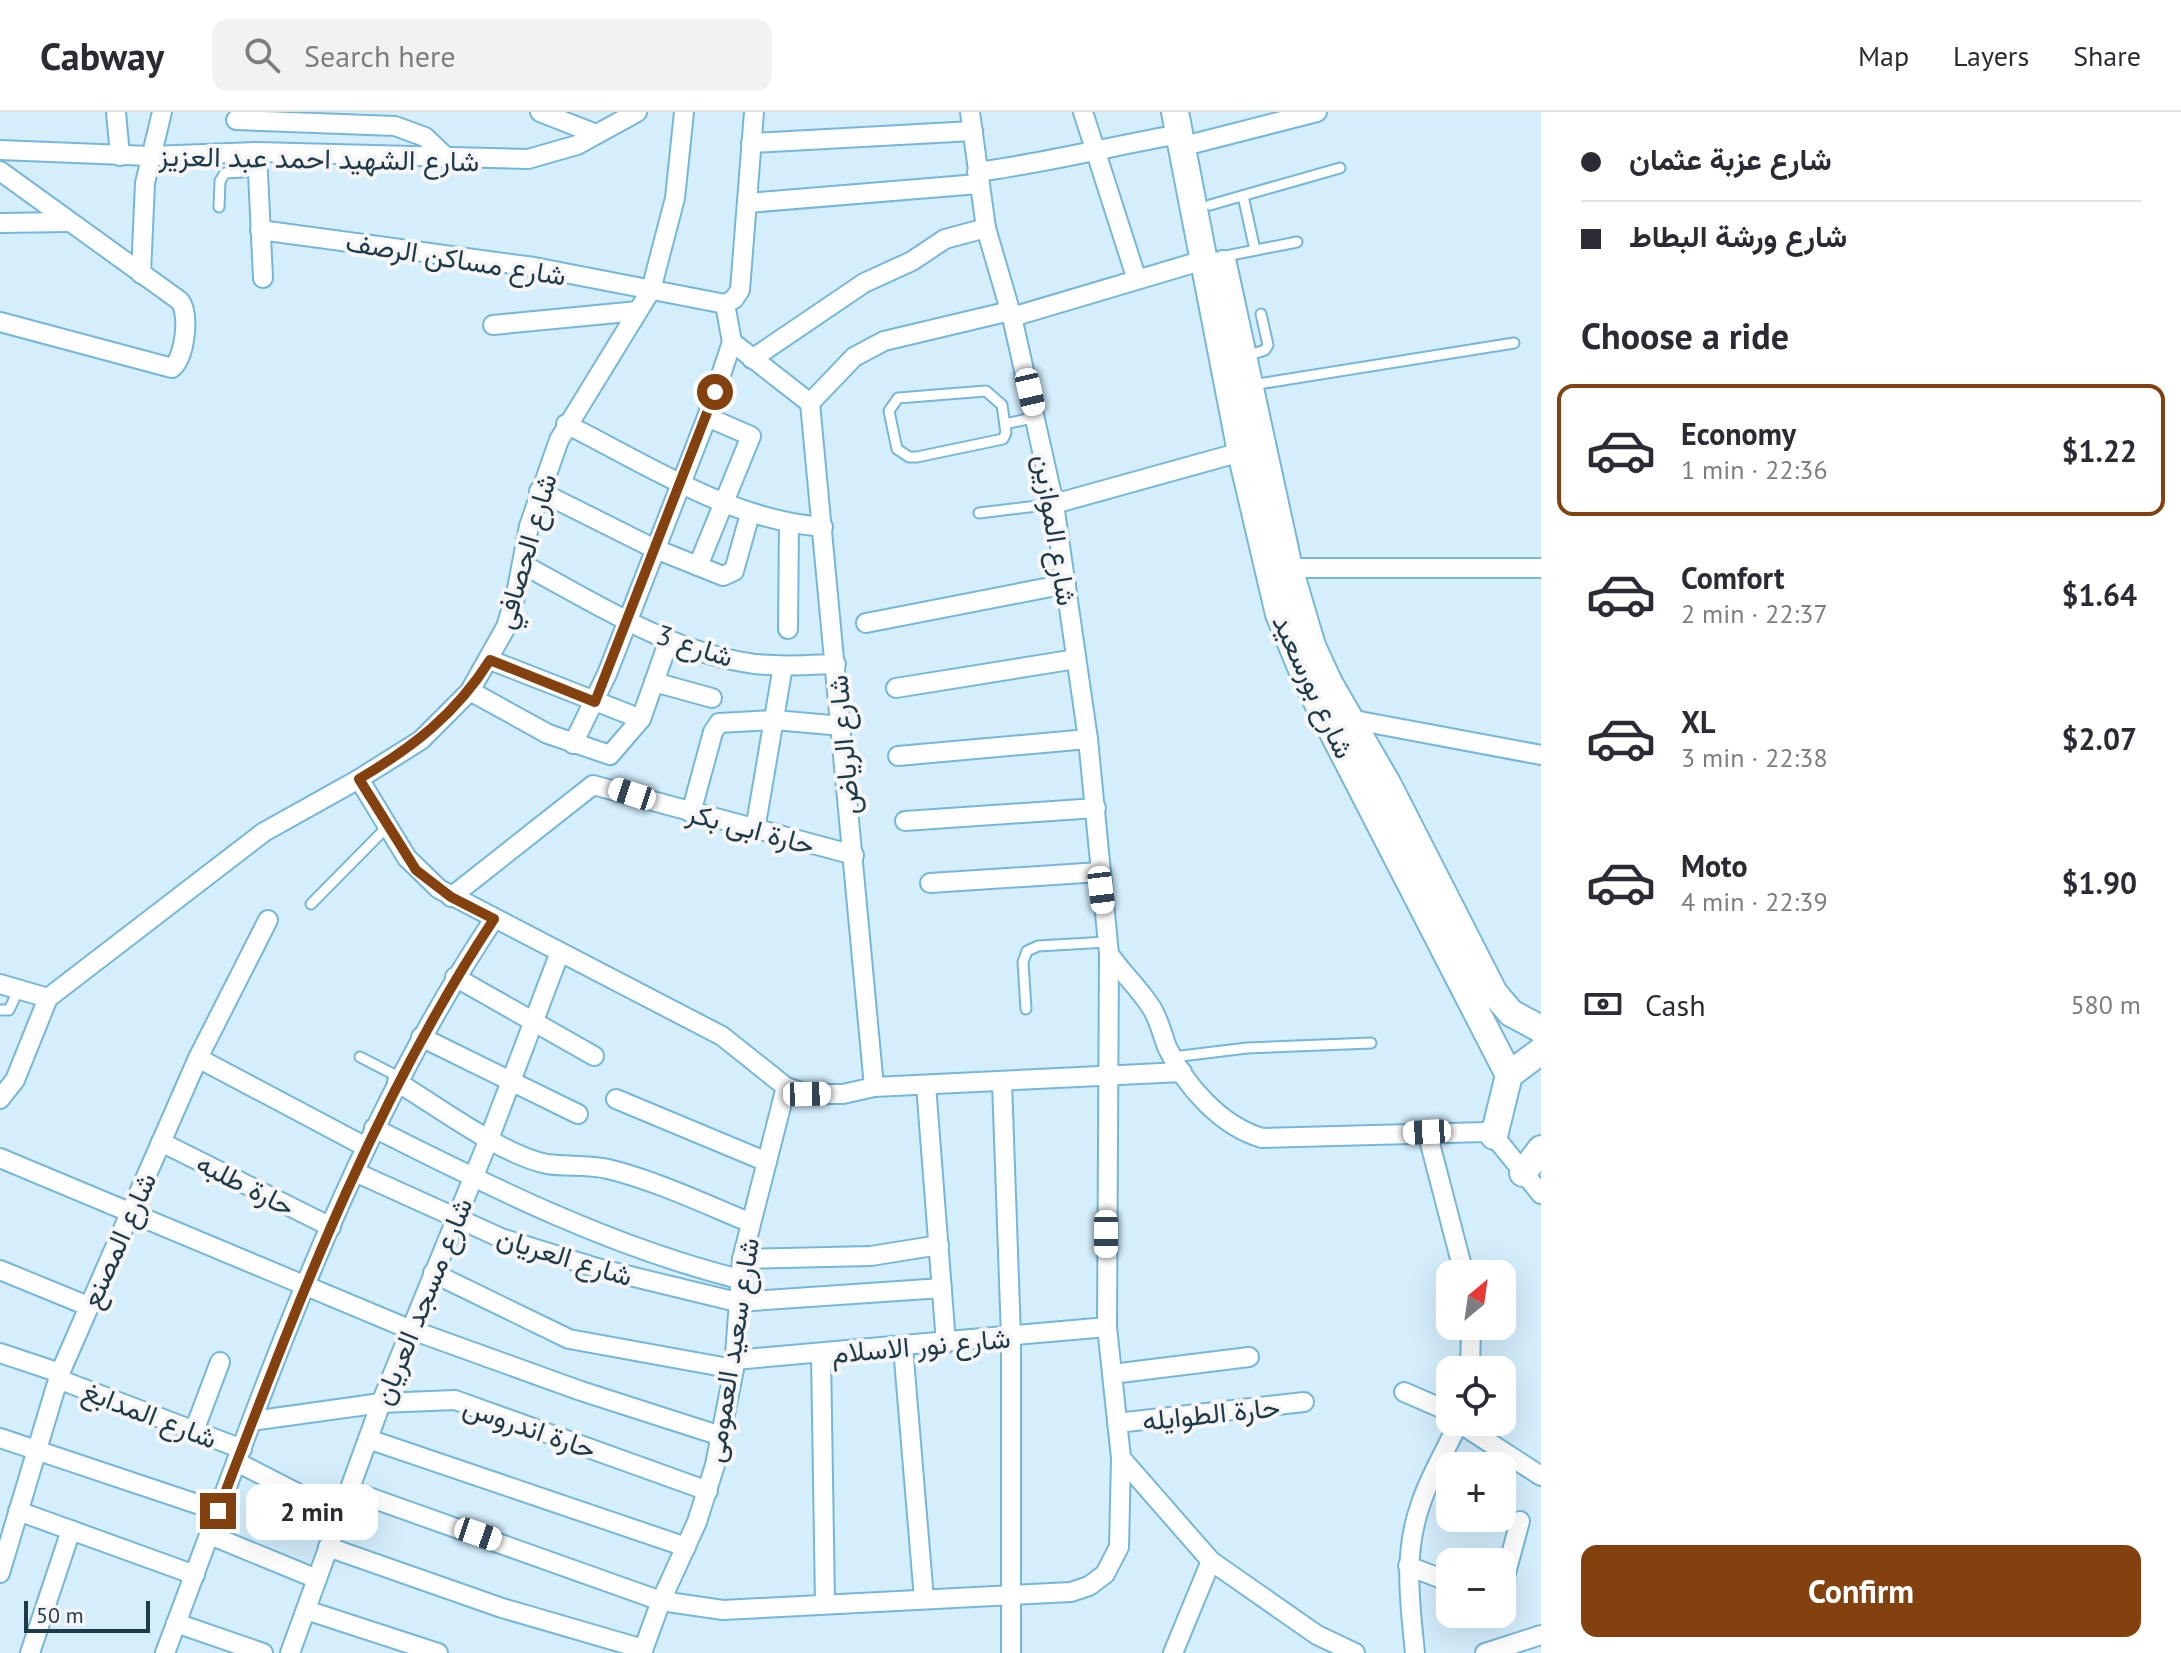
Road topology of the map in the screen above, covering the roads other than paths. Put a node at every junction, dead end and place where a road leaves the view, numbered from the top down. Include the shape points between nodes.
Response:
1 (116, 112) edge
2 (162, 112) edge
3 (540, 112) edge
4 (684, 112) edge
5 (754, 112) edge
6 (970, 112) edge
7 (1083, 112) edge
8 (1317, 112) edge
9 (628, 113) edge
10 (369, 118) edge
11 (236, 120) dead end
12 (1186, 125) edge
13 (973, 131) junction
14 (596, 134) junction
15 (751, 143) junction
16 (0, 150) edge
17 (1094, 150) junction
18 (120, 156) junction
19 (150, 156) junction
20 (448, 159) junction
21 (257, 162) junction
22 (1340, 168) dead end
23 (0, 171) edge
24 (978, 178) junction
25 (1243, 196) junction
26 (748, 203) junction
27 (1210, 205) junction
28 (219, 207) dead end
29 (70, 222) junction
30 (0, 223) edge
31 (986, 228) junction
32 (260, 230) junction
33 (1297, 242) dead end
34 (1255, 250) junction
35 (1212, 258) junction
36 (141, 274) junction
37 (1136, 277) junction
38 (263, 278) dead end
39 (651, 290) junction
40 (725, 304) junction
41 (638, 311) junction
42 (1011, 314) junction
43 (1261, 314) dead end
44 (0, 322) edge
45 (493, 325) dead end
46 (732, 342) junction
47 (1514, 343) dead end
48 (1243, 357) junction
49 (752, 359) junction
50 (1249, 385) junction
51 (810, 403) junction
52 (707, 417) junction
53 (1036, 417) junction
54 (566, 424) junction
55 (1005, 424) junction
56 (1241, 452) junction
57 (680, 482) junction
58 (539, 491) junction
59 (724, 503) junction
60 (1054, 504) junction
61 (979, 513) dead end
62 (750, 514) junction
63 (789, 524) junction
64 (823, 527) junction
65 (653, 548) junction
66 (522, 564) junction
67 (698, 566) junction
68 (1289, 568) junction
69 (1541, 568) edge
70 (1066, 584) junction
71 (626, 619) junction
72 (866, 623) dead end
73 (788, 629) dead end
74 (669, 640) junction
75 (1076, 659) junction
76 (490, 660) junction
77 (836, 664) junction
78 (783, 666) junction
79 (654, 682) junction
80 (896, 688) dead end
81 (470, 691) junction
82 (712, 698) dead end
83 (595, 702) junction
84 (641, 719) junction
85 (1349, 719) junction
86 (775, 720) junction
87 (842, 726) junction
88 (1088, 739) junction
89 (573, 744) junction
90 (1541, 755) edge
91 (898, 756) dead end
92 (359, 779) junction
93 (1096, 808) junction
94 (691, 813) junction
95 (905, 821) dead end
96 (387, 827) junction
97 (755, 830) junction
98 (854, 855) junction
99 (1100, 872) junction
100 (930, 883) dead end
101 (451, 897) junction
102 (311, 904) dead end
103 (494, 919) junction
104 (268, 920) dead end
105 (1108, 948) junction
106 (560, 952) junction
107 (455, 977) junction
108 (0, 984) edge
109 (19, 989) junction
110 (48, 998) junction
111 (1026, 1009) dead end
112 (0, 1010) edge
113 (534, 1023) junction
114 (1541, 1029) edge
115 (421, 1037) junction
116 (1371, 1043) dead end
117 (1541, 1051) edge
118 (594, 1056) dead end
119 (360, 1057) dead end
120 (198, 1058) junction
121 (1178, 1065) junction
122 (1509, 1075) junction
123 (1106, 1077) junction
124 (398, 1079) junction
125 (511, 1082) junction
126 (1002, 1082) junction
127 (926, 1085) junction
128 (786, 1087) junction
129 (874, 1087) junction
130 (0, 1099) edge
131 (616, 1099) dead end
132 (578, 1114) dead end
133 (374, 1128) junction
134 (1427, 1132) junction
135 (1494, 1136) junction
136 (489, 1139) junction
137 (161, 1142) junction
138 (366, 1147) junction
139 (0, 1158) edge
140 (1535, 1159) edge
141 (767, 1162) junction
142 (355, 1172) junction
143 (473, 1177) junction
144 (1541, 1194) edge
145 (129, 1209) junction
146 (454, 1220) junction
147 (751, 1223) junction
148 (331, 1227) junction
149 (939, 1245) junction
150 (742, 1259) junction
151 (1460, 1260) edge
152 (0, 1270) edge
153 (433, 1273) junction
154 (739, 1279) junction
155 (304, 1285) junction
156 (942, 1288) junction
157 (737, 1302) junction
158 (88, 1306) junction
159 (1107, 1327) junction
160 (409, 1329) junction
161 (1011, 1337) junction
162 (946, 1343) junction
163 (903, 1347) junction
164 (0, 1353) edge
165 (821, 1354) junction
166 (1249, 1357) dead end
167 (220, 1362) dead end
168 (734, 1364) junction
169 (1112, 1374) junction
170 (59, 1376) junction
171 (1404, 1392) dead end
172 (1304, 1402) dead end
173 (381, 1403) junction
174 (1436, 1406) edge
175 (252, 1421) junction
176 (1117, 1423) junction
177 (194, 1431) junction
178 (721, 1436) junction
179 (1452, 1436) edge
180 (1480, 1436) edge
181 (0, 1438) edge
182 (368, 1439) junction
183 (37, 1452) junction
184 (239, 1455) junction
185 (1121, 1458) junction
186 (1541, 1476) edge
187 (349, 1490) junction
188 (708, 1491) junction
189 (218, 1511) junction
190 (340, 1515) junction
191 (10, 1520) edge
192 (1520, 1521) dead end
193 (71, 1530) junction
194 (210, 1535) junction
195 (328, 1547) junction
196 (686, 1547) junction
197 (1513, 1548) edge
198 (1211, 1561) junction
199 (1408, 1566) junction
200 (0, 1573) edge
201 (195, 1575) junction
202 (1436, 1577) edge
203 (317, 1579) junction
204 (1009, 1595) junction
205 (924, 1599) junction
206 (661, 1601) junction
207 (825, 1603) junction
208 (306, 1610) junction
209 (176, 1623) junction
210 (1541, 1635) edge
211 (642, 1651) edge
212 (30, 1653) edge
213 (165, 1653) edge
214 (263, 1653) edge
215 (290, 1653) edge
216 (438, 1653) edge
217 (1011, 1653) edge
218 (1173, 1653) edge
219 (1355, 1653) edge
220 (1415, 1653) edge
221 (1485, 1653) edge

1 - 18 street
2 - 19 street
3 - 14 street
4 - 39 street, شارع الحصافي via 675,198
5 - 15 street
6 - 13 street, شارع الموازين
7 - 17 street
8 - 12 street
9 - 14 street, شارع الشهيد احمد عبد العزيز
10 - 11 street
10 - 20 street via 425,137
12 - 17 street
12 - 27 main road, شارع بورسعيد
12 - 35 main road, شارع بورسعيد
13 - 15 street
13 - 24 street, شارع الموازين
14 - 20 street, شارع الشهيد احمد عبد العزيز via 528,159
15 - 26 street
16 - 18 street, شارع الشهيد احمد عبد العزيز
17 - 24 street
17 - 37 street
18 - 19 street, شارع الشهيد احمد عبد العزيز
19 - 21 street, شارع الشهيد احمد عبد العزيز
19 - 36 street
20 - 21 street, شارع الشهيد احمد عبد العزيز
21 - 28 lane via 225,173
21 - 32 street
22 - 25 lane
23 - 29 street
24 - 26 street
24 - 31 street, شارع الموازين
25 - 27 lane
25 - 34 lane
26 - 40 street via 740,290
27 - 35 main road, شارع بورسعيد
29 - 30 street
29 - 36 street
31 - 42 street, شارع الموازين
31 - 49 street via 945,239 864,283
32 - 38 street
32 - 39 street, شارع مساكن الرصف via 534,267
33 - 34 lane
34 - 35 lane
35 - 37 street
35 - 48 main road, شارع بورسعيد
35 - 56 main road, شارع بورسعيد
36 - 44 street via 184,306 180,353 172,368
37 - 42 street
39 - 40 street, شارع مساكن الرصف
39 - 41 street, شارع الحصافي
40 - 46 street
41 - 45 street
41 - 54 street, شارع الحصافي
42 - 51 street via 884,341 854,357
42 - 53 street, شارع الموازين
43 - 48 lane via 1268,345
46 - 49 street
46 - 52 street
47 - 50 lane
48 - 50 main road, شارع بورسعيد
49 - 51 street
50 - 68 main road, شارع بورسعيد
51 - 64 street, شارع الرياض
52 - 57 street
52 - 59 street via 751,435
53 - 55 lane
53 - 60 street, شارع الموازين
54 - 57 street
54 - 58 street, شارع الحصافي
55 - 55 lane via 1000,440 909,457 893,441 889,411 898,398 986,391 1002,405
56 - 60 street
56 - 122 main road, شارع بورسعيد via 1292,650
57 - 59 street
57 - 65 street
58 - 65 street
58 - 66 street, شارع الحصافي
59 - 62 street
59 - 67 street
60 - 61 lane
60 - 70 street, شارع الموازين
62 - 63 street
62 - 67 street via 731,575
63 - 64 street
63 - 73 street
64 - 77 street, شارع الرياض
65 - 67 street
65 - 71 street
66 - 71 street, شارع 3
66 - 76 street, شارع الحصافي via 506,627
68 - 69 street
68 - 85 main road, شارع بورسعيد via 1312,646
70 - 72 street
70 - 75 street, شارع الموازين
71 - 74 street, شارع 3
71 - 83 street
74 - 78 street, شارع 3 via 740,661
74 - 79 street
75 - 80 street
75 - 88 street, شارع الموازين
76 - 81 street, شارع الحصافي
76 - 83 street
77 - 78 street, شارع 3
77 - 87 street, شارع الرياض
78 - 86 street
79 - 82 street
79 - 84 street
81 - 89 street
81 - 92 street, شارع الحصافي via 421,740
83 - 84 street
83 - 89 street
84 - 89 street via 610,755
85 - 90 street
85 - 114 main road, شارع بورسعيد via 1494,993 1511,1013
86 - 87 street
86 - 94 street via 716,726
86 - 97 street
87 - 98 street, شارع الرياض
88 - 91 street
88 - 93 street, شارع الموازين
92 - 96 street
92 - 110 street, شارع الحصافي via 264,832
93 - 95 street
93 - 99 street, شارع الموازين
94 - 97 street, حارة ابى بكر
94 - 101 street, حارة ابى بكر via 603,785 585,788
96 - 101 street via 416,870
96 - 102 lane
97 - 98 street, حارة ابى بكر
98 - 129 street, شارع الرياض
99 - 100 street
99 - 105 street, شارع الموازين
101 - 103 street
103 - 106 street
103 - 107 street
104 - 120 street, شارع المصنع
105 - 111 lane via 1038,946 1027,951
105 - 121 street via 1153,1009
105 - 123 street, شارع الموازين
106 - 113 street, شارع مسجد العريان
106 - 128 street via 722,1036
107 - 113 street
107 - 115 street
108 - 109 street
109 - 110 street
109 - 112 lane via 9,1010
110 - 130 street via 15,1080
113 - 118 street
113 - 125 street, شارع مسجد العريان
115 - 124 street
115 - 125 street
116 - 121 lane via 1247,1048
117 - 122 main road
119 - 124 lane
120 - 137 street, شارع المصنع
120 - 138 street
121 - 123 street
121 - 134 street via 1220,1117 1262,1138
122 - 135 main road
123 - 126 street
123 - 159 street, شارع الموازين
124 - 133 street
124 - 136 street
125 - 132 street
125 - 136 street, شارع مسجد العريان
126 - 127 street
126 - 161 street
127 - 129 street
127 - 149 street
128 - 129 street via 807,1094
128 - 141 street, شارع سعيد العمومى
131 - 141 street
133 - 138 street
133 - 143 street
134 - 135 street via 1475,1130
134 - 151 street
135 - 140 street
136 - 143 street, شارع مسجد العريان
136 - 147 street via 548,1164 609,1169
137 - 145 street, شارع المصنع
137 - 148 street, حارة طلبه
138 - 142 street
139 - 145 street
140 - 144 street
141 - 147 street, شارع سعيد العمومى
142 - 146 street, شارع العريان
142 - 148 street
143 - 146 street, شارع مسجد العريان
143 - 154 street via 616,1240
145 - 155 street
145 - 158 street, شارع المصنع
146 - 153 street, شارع مسجد العريان
146 - 157 street, شارع العريان via 597,1268
147 - 150 street, شارع سعيد العمومى
148 - 155 street
149 - 150 street via 871,1256
149 - 156 street
150 - 154 street, شارع سعيد العمومى
152 - 158 street
153 - 160 street, شارع مسجد العريان
153 - 168 street, شارع نور الاسلام via 580,1342
154 - 157 street, شارع سعيد العمومى
155 - 160 street
155 - 175 street
156 - 157 street, شارع العريان
156 - 162 street
157 - 168 street, شارع سعيد العمومى
158 - 170 street, شارع المصنع
159 - 161 street, شارع نور الاسلام
159 - 169 street, شارع الموازين
160 - 173 street, شارع مسجد العريان
160 - 178 street
161 - 162 street, شارع نور الاسلام
161 - 204 street
162 - 163 street, شارع نور الاسلام
163 - 165 street, شارع نور الاسلام
163 - 205 street
164 - 170 street, شارع المدابغ
165 - 168 street, شارع نور الاسلام
165 - 207 street
166 - 169 street
167 - 177 street
168 - 178 street, شارع سعيد العمومى
169 - 176 street, شارع الموازين
170 - 177 street, شارع المدابغ
170 - 183 street, شارع المصنع
171 - 174 street
172 - 176 street, حارة الطوايله
173 - 175 street, حارة اندروس
173 - 182 street, شارع مسجد العريان
173 - 188 street, حارة اندروس via 435,1398 473,1404
175 - 184 street
176 - 185 street, شارع الموازين
177 - 184 street, شارع المدابغ
178 - 188 street, شارع سعيد العمومى
179 - 199 street via 1420,1504
180 - 186 street
181 - 183 street
182 - 187 street, شارع مسجد العريان
182 - 196 street
183 - 189 street
183 - 191 street, شارع المصنع
184 - 189 street
184 - 190 street, شارع المدابغ
185 - 198 street
185 - 204 street, شارع الموازين via 1119,1547 1105,1574 1080,1590
187 - 190 street, شارع مسجد العريان
187 - 206 street, شارع الموازين
188 - 196 street, شارع سعيد العمومى
189 - 194 street
190 - 195 street, شارع مسجد العريان
191 - 193 street
191 - 200 street, شارع المصنع
192 - 197 street
193 - 201 street
193 - 212 street
194 - 201 street
194 - 203 street
195 - 203 street, شارع مسجد العريان
195 - 211 street
196 - 206 street, شارع سعيد العمومى
198 - 218 street
198 - 219 street via 1317,1635
199 - 202 street
199 - 220 street
201 - 209 street
203 - 208 street, شارع مسجد العريان
204 - 205 street, شارع الموازين
204 - 217 street
205 - 207 street, شارع الموازين
206 - 207 street, شارع الموازين via 723,1610
206 - 211 street, شارع سعيد العمومى
208 - 215 street, شارع مسجد العريان
208 - 216 street
209 - 213 street
209 - 214 street
210 - 221 street

